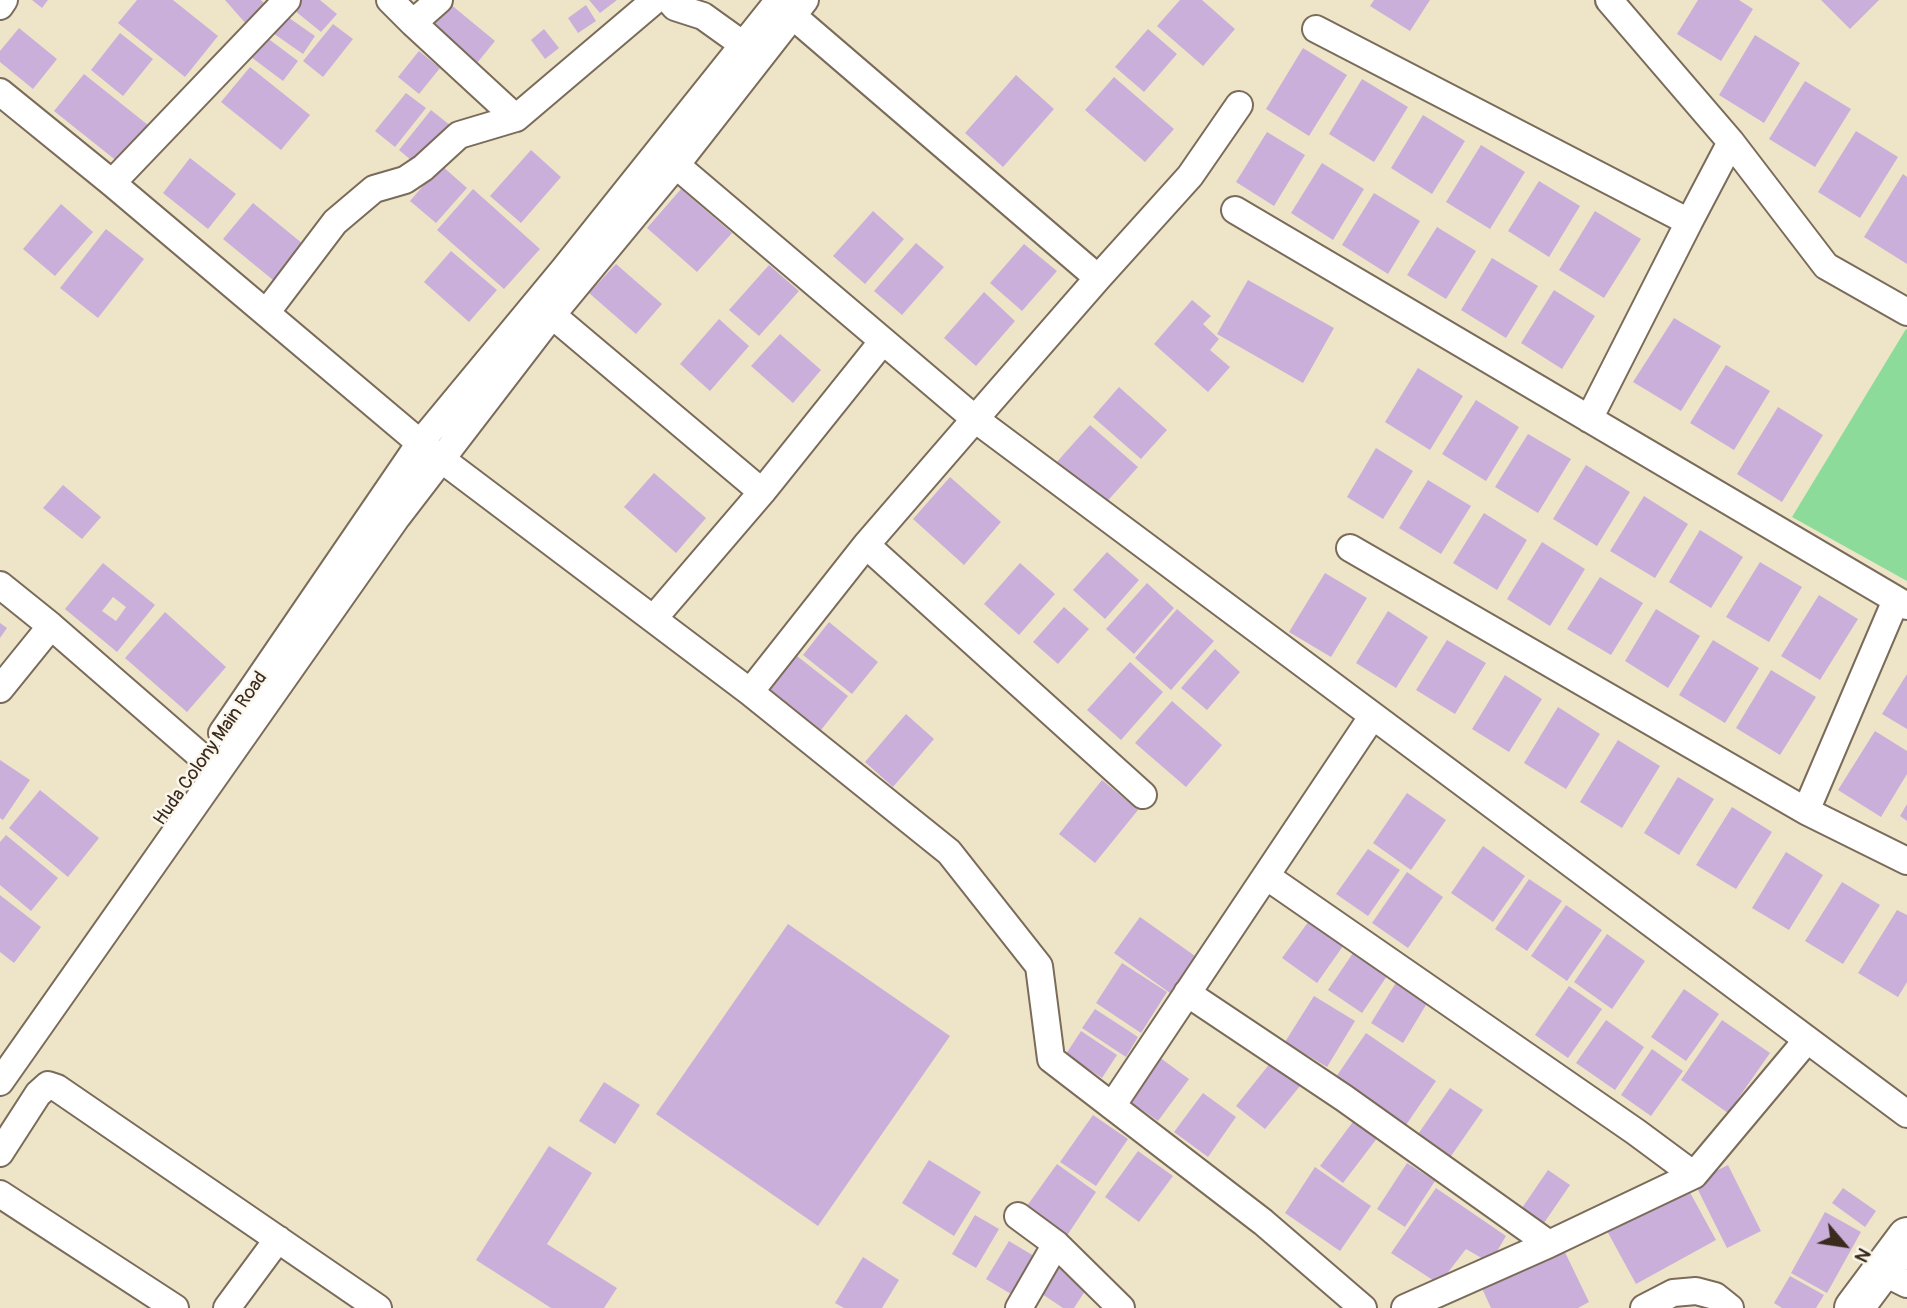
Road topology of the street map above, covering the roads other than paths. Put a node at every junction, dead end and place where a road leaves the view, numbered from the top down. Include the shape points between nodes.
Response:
1 (4, 0) edge
2 (287, 0) edge
3 (390, 0) edge
4 (439, 0) edge
5 (655, 0) edge
6 (669, 0) edge
7 (1609, 0) edge
8 (792, 5) edge
9 (0, 6) edge
10 (413, 23) junction
11 (1316, 29) dead end
12 (752, 51) junction
13 (0, 92) edge
14 (1239, 105) dead end
15 (516, 118) junction
16 (1731, 142) junction
17 (667, 158) junction
18 (112, 183) junction
19 (1235, 210) dead end
20 (1689, 222) junction
21 (1098, 278) junction
22 (1907, 312) edge
23 (266, 313) junction
24 (552, 315) junction
25 (883, 341) junction
26 (975, 419) junction
27 (1589, 419) junction
28 (430, 451) junction
29 (762, 492) junction
30 (866, 545) junction
31 (1350, 548) dead end
32 (0, 585) edge
33 (1901, 603) edge
34 (653, 618) junction
35 (51, 626) junction
36 (0, 689) edge
37 (750, 692) junction
38 (1372, 717) junction
39 (204, 759) junction
40 (1143, 795) dead end
41 (1806, 811) junction
42 (1907, 861) edge
43 (1266, 876) junction
44 (1187, 993) junction
45 (1807, 1040) junction
46 (0, 1053) edge
47 (0, 1082) edge
48 (1112, 1106) junction
49 (1907, 1114) edge
50 (0, 1153) edge
51 (1694, 1175) junction
52 (0, 1194) edge
53 (1018, 1216) dead end
54 (1907, 1237) edge
55 (278, 1239) junction
56 (1056, 1244) junction
57 (1549, 1244) junction
58 (1894, 1278) edge
59 (175, 1308) edge
60 (227, 1308) edge
61 (378, 1308) edge
62 (1019, 1308) edge
63 (1121, 1308) edge
64 (1361, 1308) edge
65 (1405, 1308) edge
66 (1644, 1308) edge
67 (1730, 1308) edge
68 (1854, 1308) edge

1 - 9 street
2 - 18 street
3 - 10 street
4 - 10 street
5 - 15 street
6 - 12 street via 675,7 703,16
7 - 16 street
8 - 12 street
8 - 21 street
10 - 15 street
11 - 20 street
12 - 17 street
13 - 18 street
14 - 21 street via 1190,176
15 - 23 street via 459,135 405,180 374,188 335,222
16 - 20 street
16 - 22 street via 1826,266
17 - 24 street
17 - 25 street
17 - 28 street via 564,269
18 - 23 street
19 - 27 street
20 - 27 street
21 - 26 street
23 - 28 street
24 - 28 street
24 - 29 street
25 - 26 street
25 - 29 street
26 - 30 street
26 - 38 street
27 - 33 street
28 - 34 street
28 - 39 street, Huda Colony Main Road
28 - 47 street via 397,517
29 - 34 street
30 - 37 street
30 - 40 street
31 - 41 street
32 - 35 street
33 - 41 street
34 - 37 street
35 - 36 street
35 - 39 street
37 - 48 street via 949,852 1040,966 1051,1059
38 - 43 street
38 - 45 street
39 - 46 street, Huda Colony Main Road
41 - 42 street
43 - 44 street
43 - 51 street
44 - 48 street
44 - 57 street
45 - 49 street
45 - 51 street
48 - 64 street via 1264,1222
50 - 55 street via 48,1085
51 - 57 street
52 - 59 street
53 - 56 street
54 - 58 street
55 - 60 street
55 - 61 street
56 - 62 street
56 - 63 street
57 - 65 street
58 - 68 street
66 - 67 street via 1673,1293 1696,1291 1715,1296

